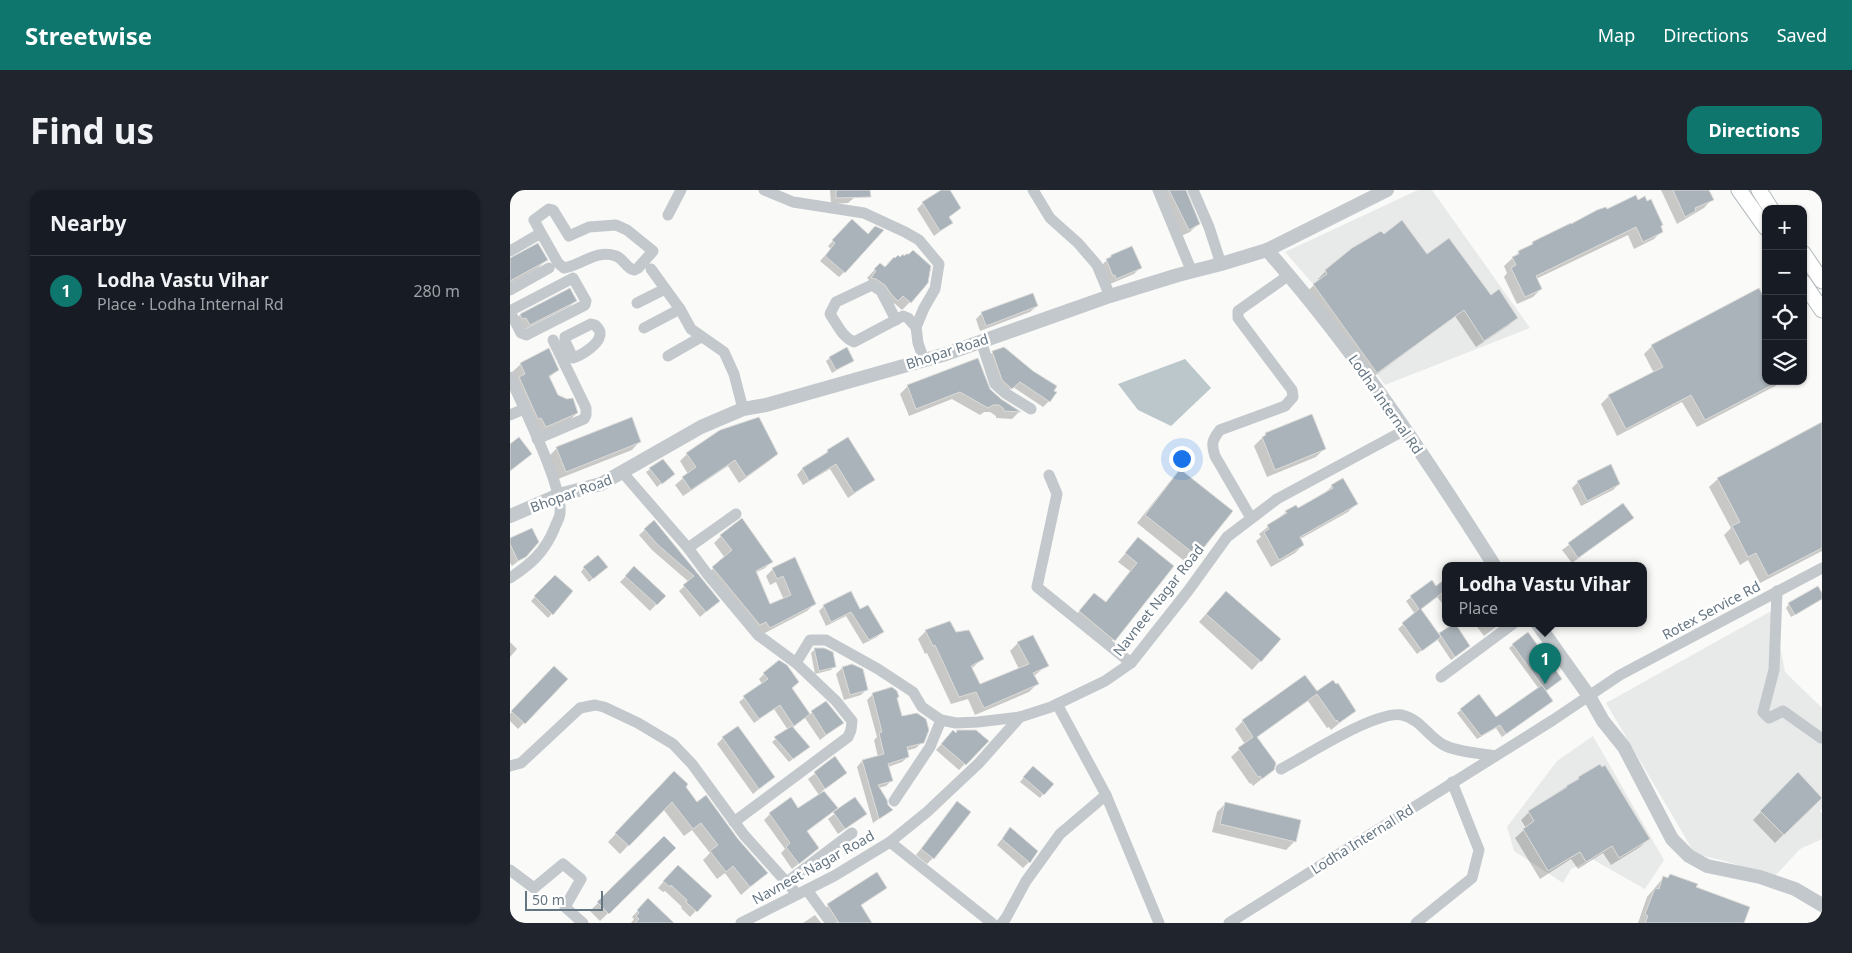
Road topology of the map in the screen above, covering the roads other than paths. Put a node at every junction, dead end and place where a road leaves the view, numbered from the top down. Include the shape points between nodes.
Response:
1 (681, 190) edge
2 (764, 190) edge
3 (1033, 190) edge
4 (1158, 190) edge
5 (1193, 190) edge
6 (1387, 190) edge
7 (1739, 190) edge
8 (1758, 190) edge
9 (1768, 205) edge
10 (668, 215) dead end
11 (1762, 222) edge
12 (541, 234) junction
13 (1267, 250) junction
14 (510, 251) edge
15 (1807, 259) edge
16 (1221, 264) junction
17 (549, 268) dead end
18 (651, 269) dead end
19 (1192, 272) junction
20 (1288, 274) junction
21 (1822, 281) edge
22 (1807, 288) edge
23 (665, 289) junction
24 (510, 290) edge
25 (1110, 296) junction
26 (637, 303) dead end
27 (680, 308) junction
28 (1822, 310) edge
29 (510, 312) edge
30 (896, 320) junction
31 (916, 327) junction
32 (644, 328) dead end
33 (701, 337) junction
34 (553, 340) dead end
35 (981, 340) junction
36 (668, 356) dead end
37 (924, 360) junction
38 (510, 377) edge
39 (524, 409) junction
40 (744, 409) junction
41 (1031, 409) dead end
42 (510, 415) edge
43 (1405, 430) junction
44 (537, 439) junction
45 (622, 473) junction
46 (1049, 475) dead end
47 (559, 495) junction
48 (736, 514) dead end
49 (510, 516) edge
50 (1251, 518) junction
51 (688, 548) junction
52 (1492, 562) edge
53 (1822, 568) edge
54 (510, 578) edge
55 (1777, 592) junction
56 (1509, 627) edge
57 (1540, 627) edge
58 (796, 663) junction
59 (1131, 663) junction
60 (1441, 678) dead end
61 (1589, 696) junction
62 (1057, 704) junction
63 (1020, 717) junction
64 (941, 720) junction
65 (1821, 738) edge
66 (1495, 756) junction
67 (510, 766) edge
68 (1281, 769) dead end
69 (1452, 782) junction
70 (1106, 795) junction
71 (894, 801) dead end
72 (734, 822) junction
73 (852, 833) dead end
74 (890, 842) junction
75 (510, 870) edge
76 (786, 882) junction
77 (802, 892) junction
78 (1822, 905) edge
79 (583, 923) edge
80 (741, 923) edge
81 (831, 923) edge
82 (992, 923) edge
83 (1002, 923) edge
84 (1160, 923) edge
85 (1229, 923) edge
86 (1416, 923) edge

1 - 10 street
2 - 31 street via 793,202 864,213 918,240 938,264 935,289
3 - 25 street via 1050,218 1097,265
4 - 19 street
5 - 16 street
6 - 13 street, Bhopar Road
7 - 11 main road
8 - 9 main road
12 - 12 street via 564,268 602,254 621,258 629,269 634,270 652,252 627,230 616,225 589,227 569,236 551,209 534,220
12 - 14 street
13 - 16 street, Bhopar Road
13 - 20 street, Lodha Internal Rd
15 - 21 main road
16 - 19 street, Bhopar Road
17 - 24 street
18 - 23 street
19 - 25 street, Bhopar Road
20 - 43 street, Lodha Internal Rd
20 - 50 street via 1244,305 1238,311 1238,318 1294,397 1285,406 1220,430 1213,439 1215,456
22 - 28 main road
23 - 26 street
23 - 27 street
25 - 35 street, Bhopar Road
27 - 32 street
27 - 33 street via 692,329
29 - 29 street via 573,278 586,303 526,335 521,333
30 - 30 street via 854,342 843,334 830,314 836,302 872,285 881,291
30 - 31 street via 903,316
31 - 37 street
33 - 36 street
33 - 40 street via 724,352
34 - 44 street via 564,352 586,415 584,419
35 - 37 street, Bhopar Road
35 - 41 street via 995,384
37 - 40 street, Bhopar Road
38 - 39 street
39 - 42 street
39 - 44 street
40 - 45 street, Bhopar Road via 701,427
43 - 50 street, Navneet Nagar Road via 1277,499
43 - 52 street, Lodha Internal Rd
44 - 47 street
45 - 47 street, Bhopar Road via 601,484
45 - 51 street
46 - 59 street via 1057,494 1037,587
47 - 49 street, Bhopar Road
47 - 54 street via 560,514 549,542 530,564
48 - 51 street
50 - 59 street, Navneet Nagar Road via 1226,537
51 - 58 street via 758,635
53 - 55 street, Rotex Service Rd
55 - 61 street, Rotex Service Rd via 1620,675
55 - 65 street via 1774,670 1764,712 1769,718 1783,711
56 - 60 street
57 - 61 street
58 - 64 street via 810,640 826,640 913,692 922,706
58 - 72 street via 836,701 852,721 852,730 848,737
59 - 62 street, Navneet Nagar Road via 1105,681
61 - 66 street, Lodha Internal Rd
61 - 78 street via 1603,722 1624,747 1672,839 1689,856 1706,866 1760,877 1795,889
62 - 63 street, Navneet Nagar Road
62 - 70 street
63 - 64 street via 978,722
63 - 74 street, Navneet Nagar Road via 979,763
64 - 71 street via 930,747
66 - 68 street via 1443,744 1416,721 1402,715 1383,717 1356,728
66 - 69 street, Lodha Internal Rd
67 - 72 street via 521,763 580,708 595,705 638,723 672,744 692,764
69 - 85 street, Lodha Internal Rd
69 - 86 street via 1479,850 1472,878
70 - 83 street via 1060,834 1026,881
70 - 84 street
72 - 76 street
73 - 76 street
74 - 77 street, Navneet Nagar Road
74 - 82 street
75 - 79 street via 534,888 562,864 581,879 565,907
76 - 77 street
77 - 80 street, Navneet Nagar Road
77 - 81 street

